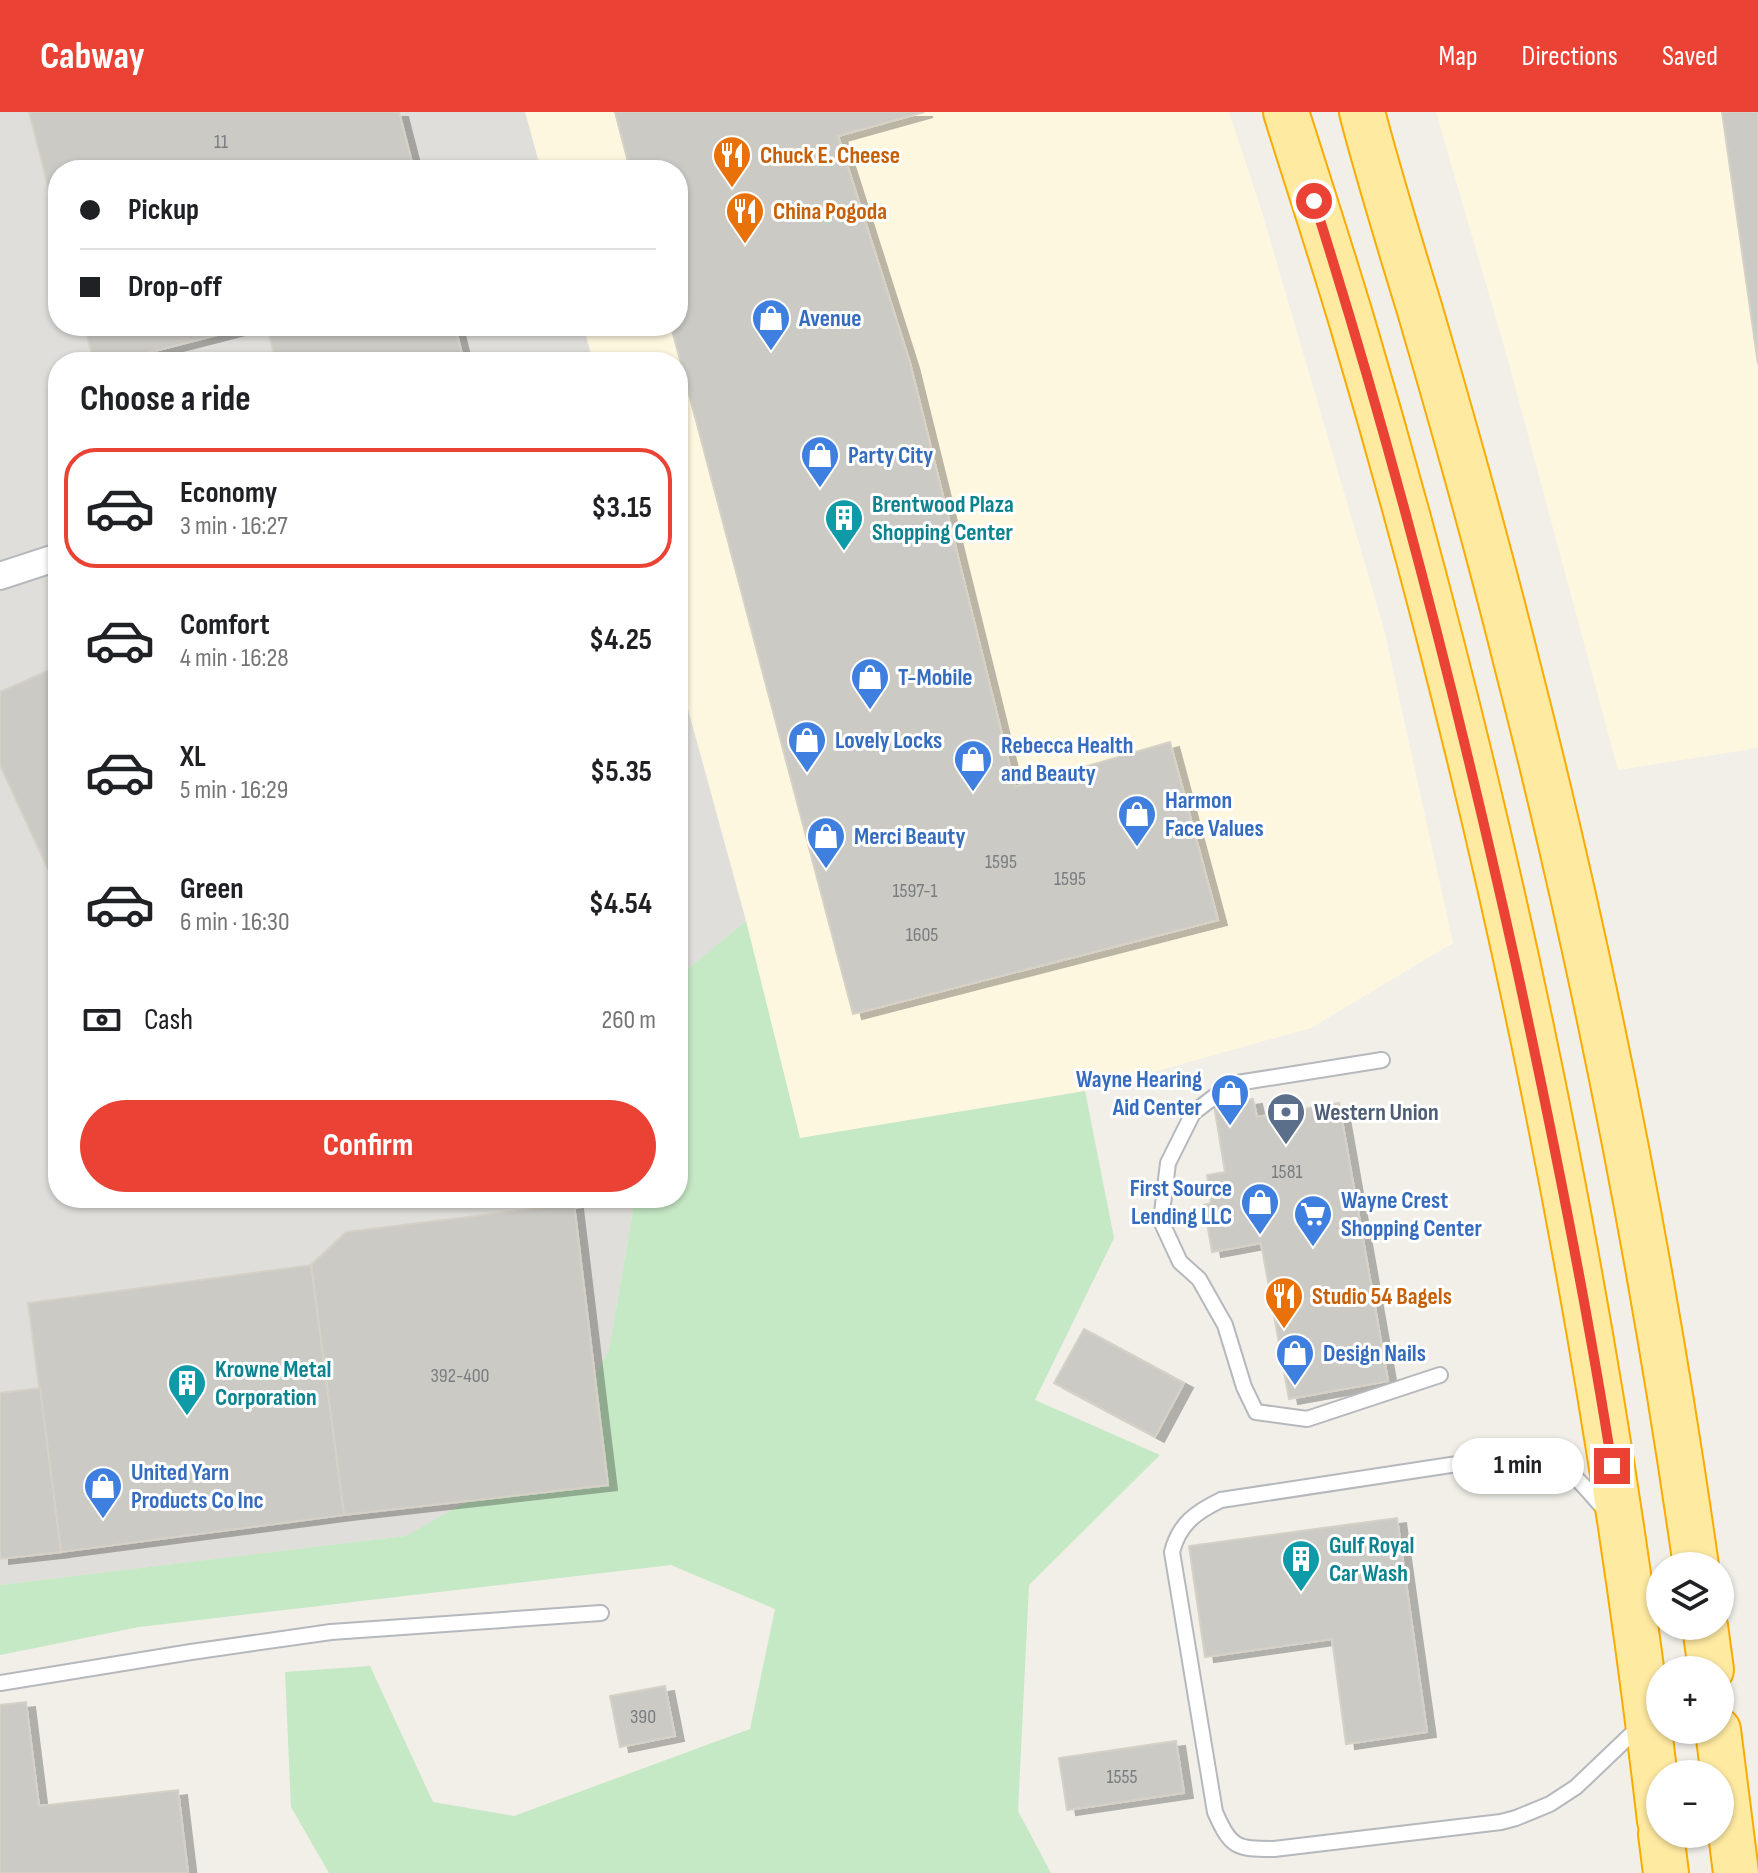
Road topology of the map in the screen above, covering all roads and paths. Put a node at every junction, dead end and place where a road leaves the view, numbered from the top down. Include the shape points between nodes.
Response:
1 (1286, 112) edge
2 (1362, 112) edge
3 (48, 560) edge
4 (0, 576) edge
5 (1382, 1060) dead end
6 (1440, 1375) dead end
7 (1621, 1527) junction
8 (1694, 1552) edge
9 (601, 1613) dead end
10 (0, 1683) edge
11 (1646, 1712) edge
12 (1646, 1720) edge
13 (1720, 1744) edge
14 (1663, 1848) edge
15 (1666, 1873) edge
16 (1736, 1873) edge

1 - 7 highway via 1381,424 1478,796 1578,1268
2 - 8 highway via 1453,423 1548,783 1627,1149
3 - 4 street
5 - 6 lane via 1231,1084 1193,1113 1168,1163 1161,1221 1180,1262 1199,1279 1225,1325 1256,1412 1307,1419
7 - 11 highway
7 - 12 lane via 1568,1471 1546,1458 1525,1457 1221,1500 1187,1523 1172,1552 1215,1812 1233,1844 1274,1849 1516,1818 1576,1787
9 - 10 lane via 331,1632
13 - 16 highway
14 - 15 highway

